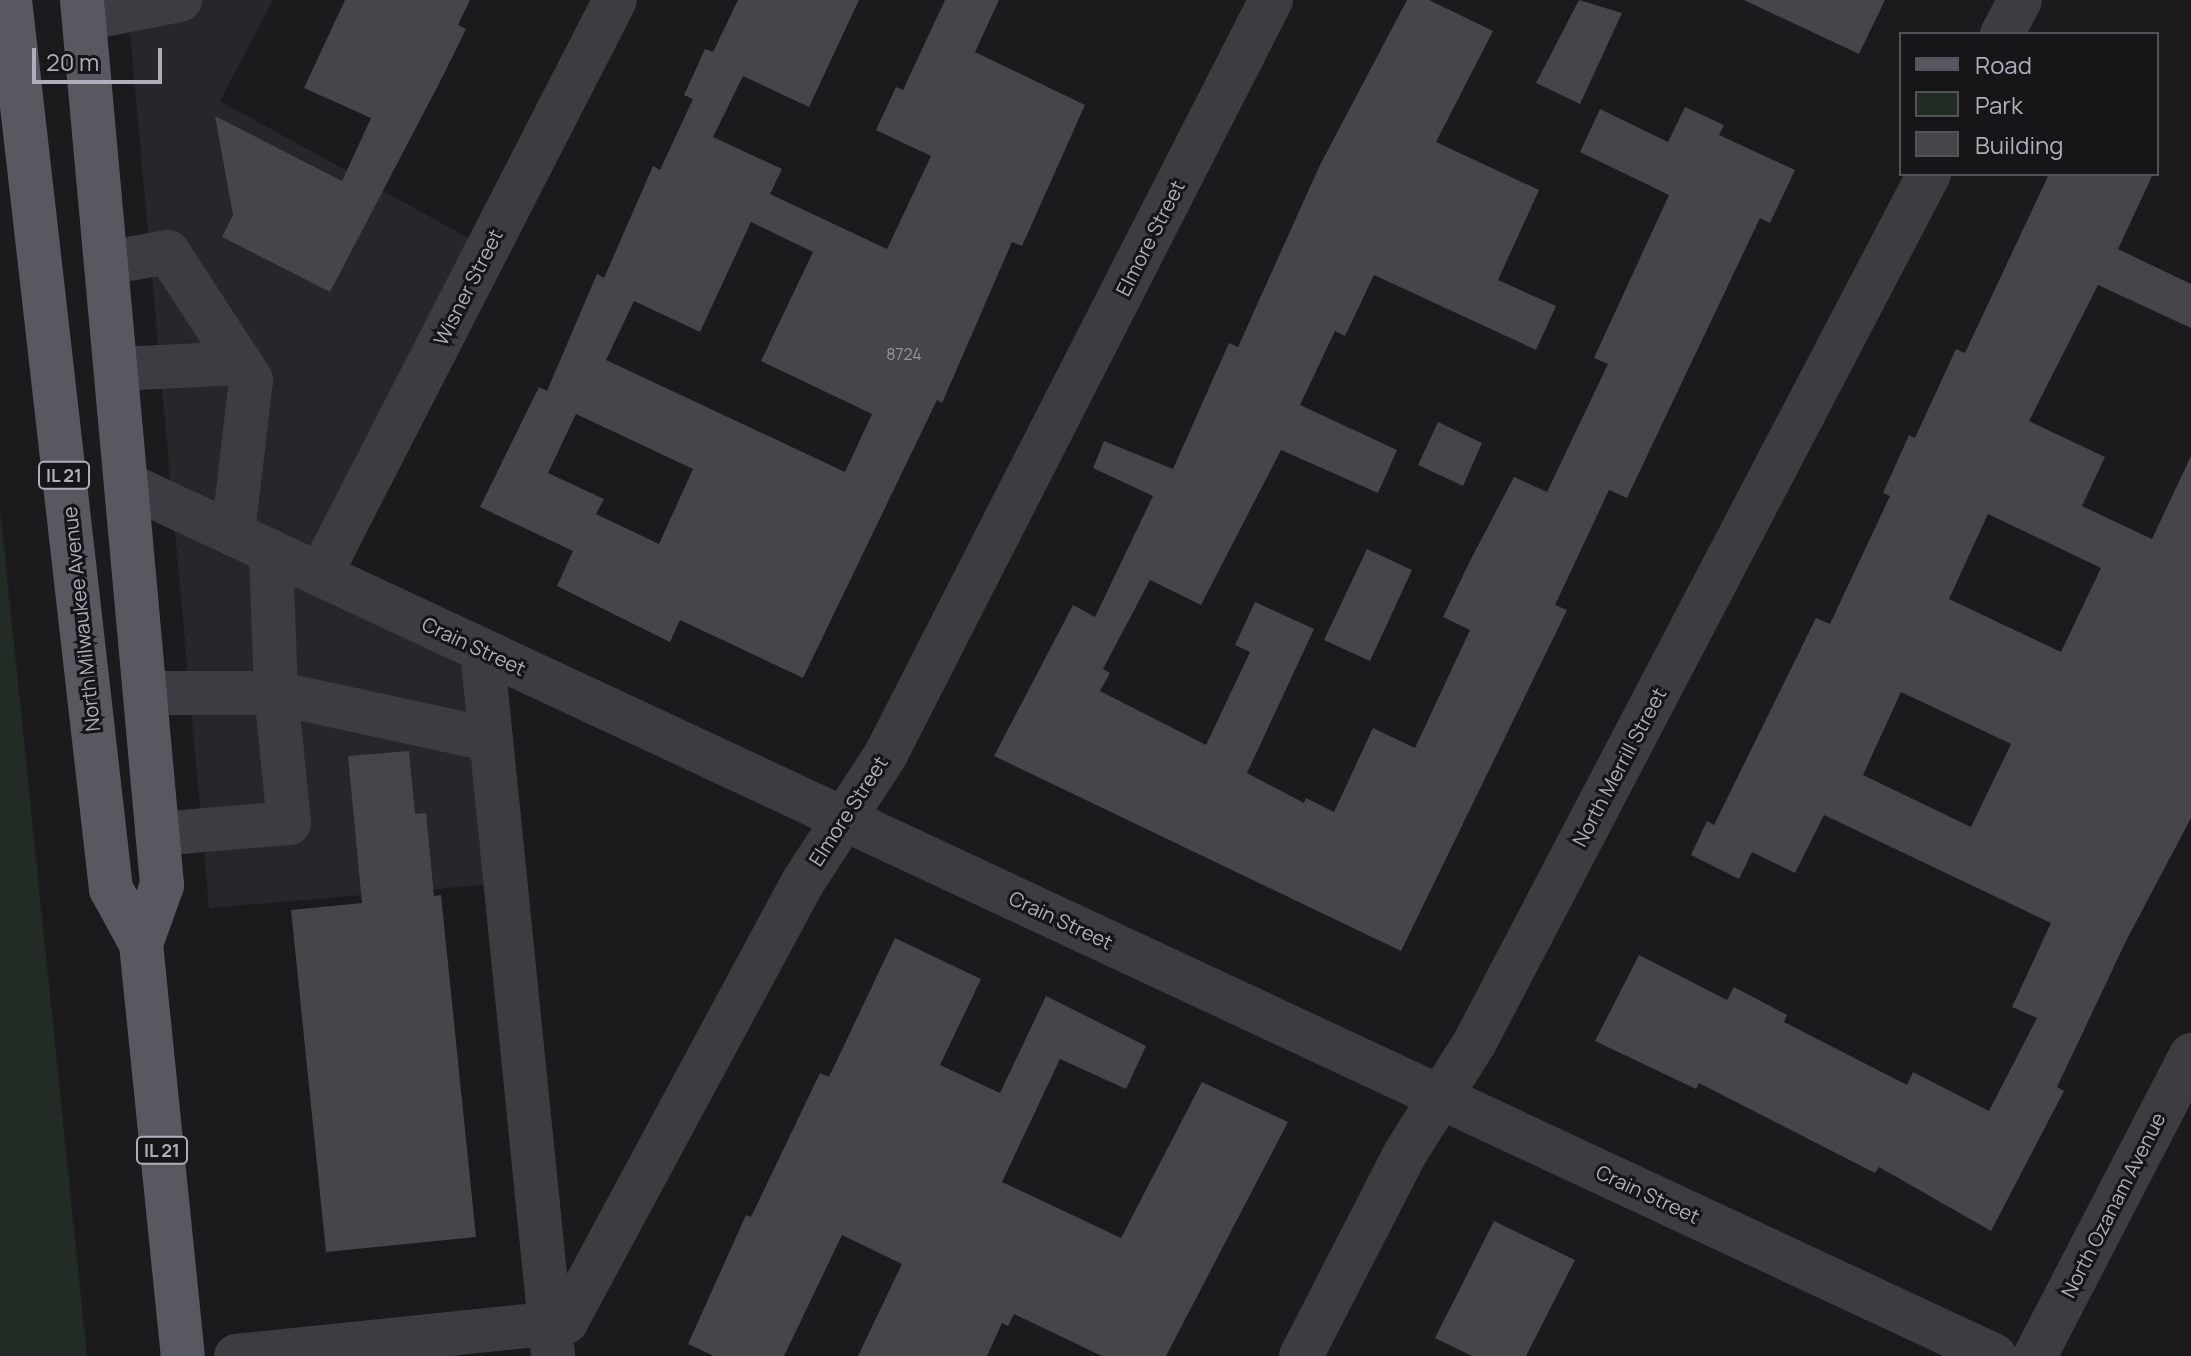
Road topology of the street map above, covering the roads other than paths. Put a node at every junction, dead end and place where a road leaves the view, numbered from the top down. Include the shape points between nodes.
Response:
1 (10, 0) edge
2 (180, 0) edge
3 (615, 0) edge
4 (1271, 0) edge
5 (2020, 0) edge
6 (83, 9) edge
7 (2003, 32) edge
8 (1928, 176) edge
9 (107, 263) junction
10 (241, 363) junction
11 (116, 369) junction
12 (126, 484) junction
13 (252, 542) junction
14 (320, 575) junction
15 (482, 650) junction
16 (145, 693) junction
17 (276, 693) junction
18 (491, 740) junction
19 (843, 818) junction
20 (157, 834) junction
21 (141, 944) junction
22 (2191, 1055) edge
23 (1440, 1098) junction
24 (552, 1342) edge
25 (183, 1356) edge
26 (236, 1356) edge
27 (1301, 1356) edge
28 (1995, 1356) edge
29 (2035, 1356) edge

1 - 21 main road, North Milwaukee Avenue / IL 21 via 111,889
2 - 6 street
3 - 14 street, Wisner Street
4 - 19 street, Elmore Street via 886,754
5 - 7 street
6 - 9 main road, North Milwaukee Avenue / IL 21
8 - 23 street, North Merrill Street via 1475,1042
9 - 10 street via 168,252
9 - 11 main road, North Milwaukee Avenue / IL 21
10 - 11 street
10 - 13 street via 251,380
11 - 12 main road, North Milwaukee Avenue / IL 21
12 - 13 street, Crain Street
12 - 16 main road, North Milwaukee Avenue / IL 21
13 - 14 street, Crain Street
13 - 17 street
14 - 15 street, Crain Street
15 - 18 street
15 - 19 street, Crain Street
16 - 17 street
16 - 20 main road, North Milwaukee Avenue / IL 21
17 - 18 street
17 - 20 street via 289,823
18 - 24 street
19 - 23 street, Crain Street
19 - 24 street, Elmore Street
20 - 21 main road, North Milwaukee Avenue / IL 21 via 162,885
21 - 25 main road, North Milwaukee Avenue / IL 21
22 - 29 street, North Ozanam Avenue
23 - 27 street, North Merrill Street
23 - 28 street, Crain Street
24 - 26 street

